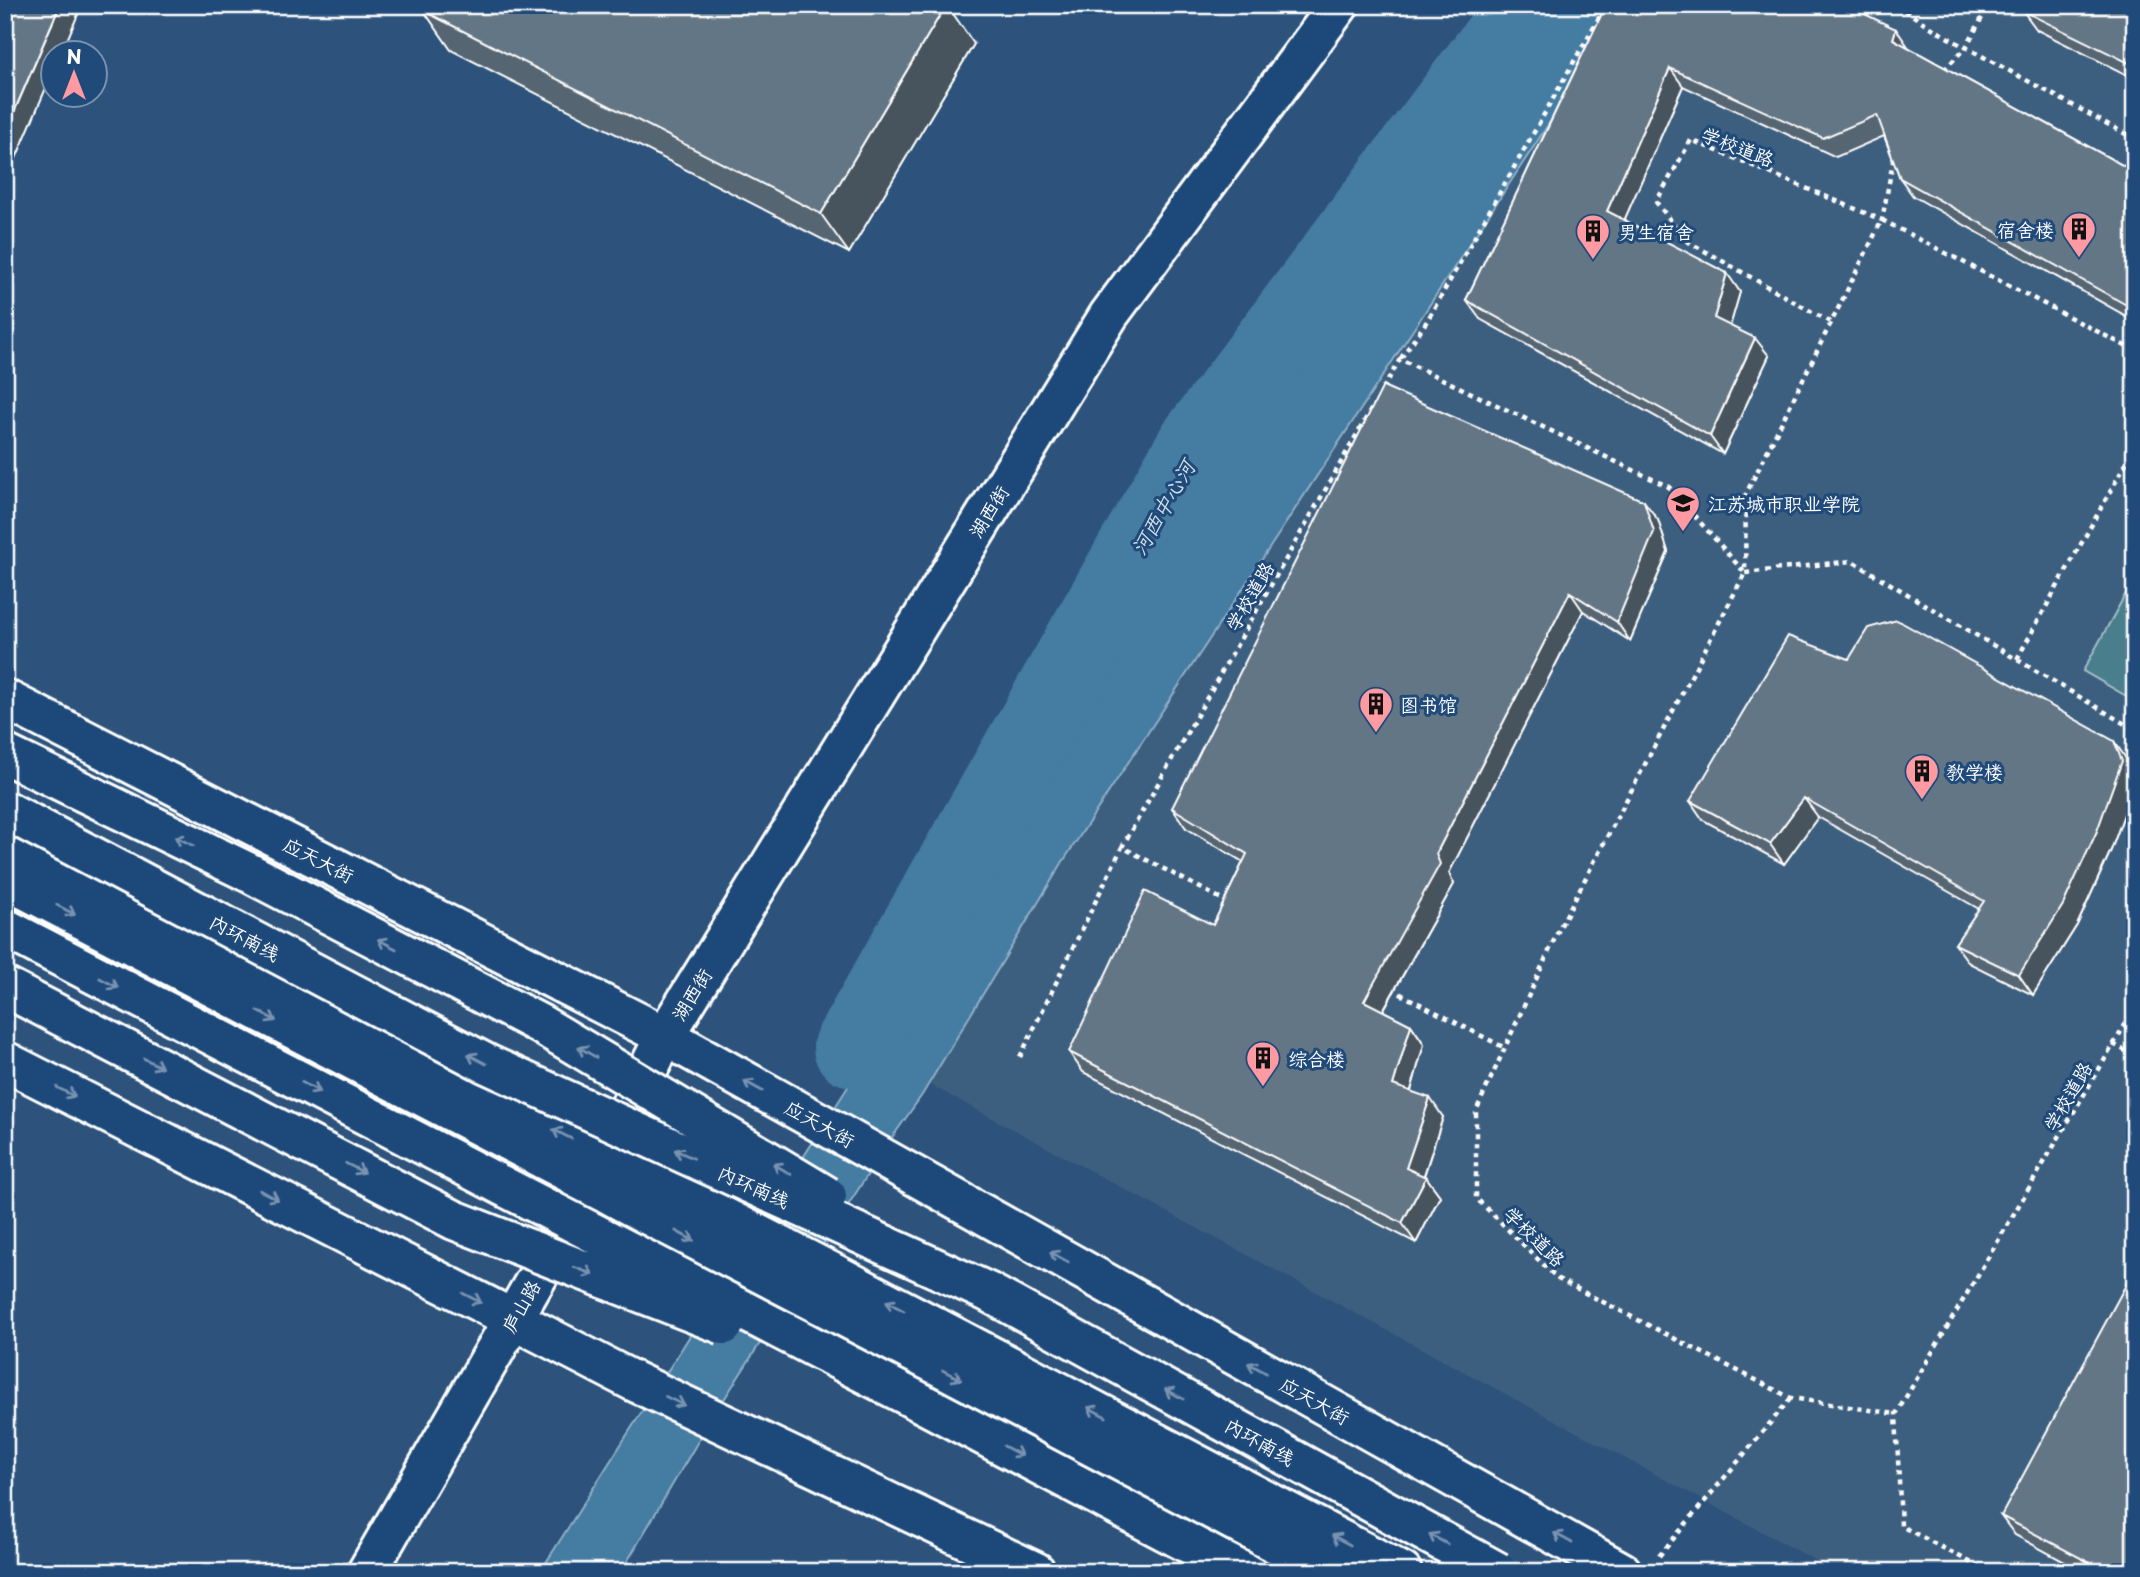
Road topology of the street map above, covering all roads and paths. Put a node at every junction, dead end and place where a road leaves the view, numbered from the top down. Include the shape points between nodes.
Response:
1 (1339, 5) edge
2 (1606, 5) edge
3 (1896, 5) edge
4 (1989, 5) edge
5 (1966, 47) junction
6 (1939, 76) edge
7 (2135, 139) edge
8 (1895, 153) edge
9 (1882, 220) junction
10 (1831, 322) junction
11 (2135, 351) edge
12 (1401, 359) junction
13 (1380, 394) edge
14 (1373, 406) edge
15 (2135, 447) edge
16 (1745, 573) junction
17 (2017, 659) junction
18 (5, 699) edge
19 (2135, 730) edge
20 (5, 754) edge
21 (5, 810) edge
22 (5, 848) edge
23 (1122, 848) junction
24 (5, 879) edge
25 (1233, 906) edge
26 (5, 928) edge
27 (1381, 983) edge
28 (5, 987) edge
29 (2135, 1008) edge
30 (665, 1036) junction
31 (2113, 1044) junction
32 (1505, 1048) junction
33 (2135, 1056) edge
34 (1020, 1057) dead end
35 (5, 1061) edge
36 (598, 1170) junction
37 (988, 1292) junction
38 (513, 1319) junction
39 (1791, 1398) junction
40 (916, 1400) junction
41 (1896, 1415) junction
42 (1638, 1567) edge
43 (367, 1572) edge
44 (1036, 1572) edge
45 (1243, 1572) edge
46 (1331, 1572) edge
47 (1402, 1572) edge
48 (1498, 1572) edge
49 (1989, 1572) edge

1 - 30 main road, 湖西街 via 1109,315
2 - 12 path
3 - 5 path
4 - 5 path
5 - 6 path
5 - 7 path
8 - 9 path, 学校道路
9 - 10 path, 学校道路
9 - 10 path, 学校道路 via 1691,140 1656,201 1687,241
9 - 11 path, 学校道路
10 - 16 path, 学校道路 via 1746,494
12 - 13 path
12 - 16 path via 1669,487
14 - 23 path, 学校道路
15 - 17 path
16 - 17 path via 1852,561
16 - 32 path, 学校道路 via 1560,927
17 - 19 path
18 - 30 main road, 应天大街
37 -> 20 main road, bridge via 540,1024 248,872
37 -> 21 main road, 内环南线, bridge via 487,1064
36 -> 22 main road
23 - 25 path
23 - 34 path, 学校道路
24 -> 36 main road
26 -> 40 main road, bridge
27 - 32 path
28 -> 40 main road, bridge via 454,1220
29 - 31 path, 学校道路
30 - 36 main road, 庐山路
42 -> 30 main road, 应天大街
31 - 33 path
31 - 41 path, 学校道路
32 - 39 path, 学校道路 via 1476,1111 1476,1198 1558,1279
35 -> 38 main road
36 - 38 main road, 庐山路
36 -> 46 main road via 718,1254
47 -> 36 main road via 855,1285
48 -> 37 main road, 内环南线, bridge
38 - 43 main road, 庐山路
38 -> 44 main road via 633,1381
39 - 41 path, 学校道路
39 - 42 path
40 -> 45 main road, bridge
41 - 49 path via 1901,1526

